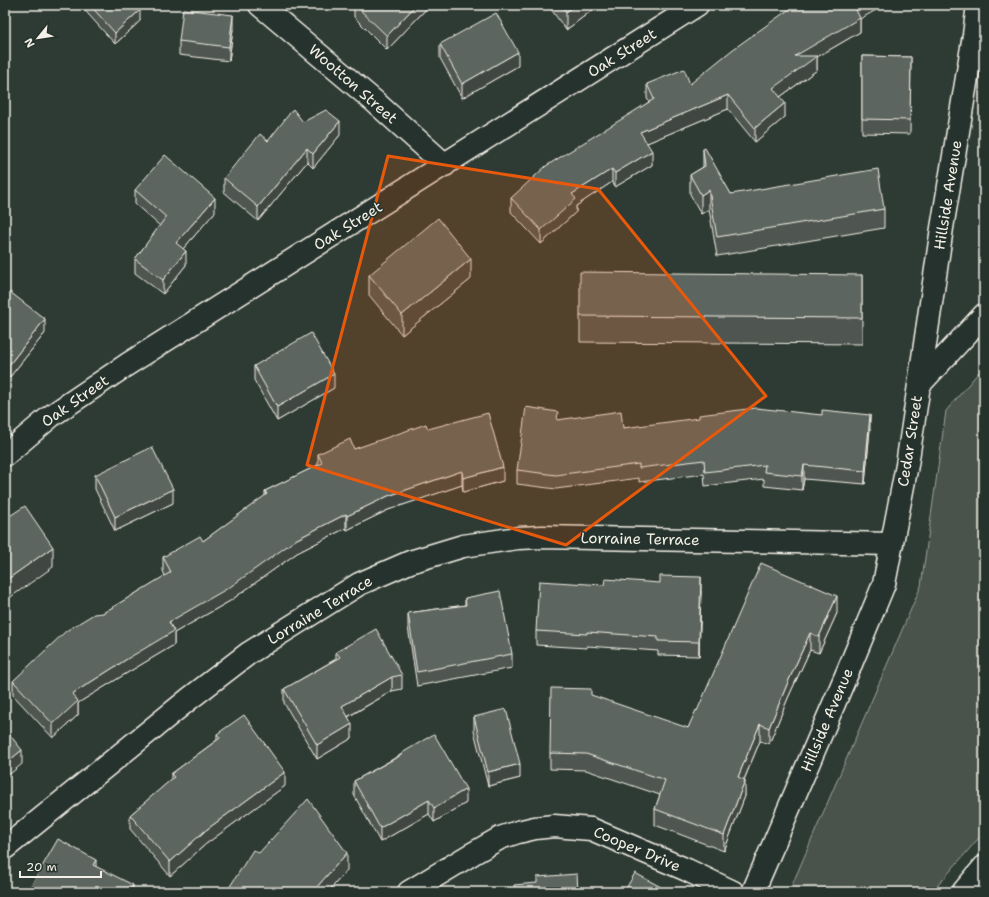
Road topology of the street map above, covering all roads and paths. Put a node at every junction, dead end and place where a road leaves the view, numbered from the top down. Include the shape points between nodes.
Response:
1 (260, 5) edge
2 (697, 5) edge
3 (978, 5) edge
4 (445, 165) junction
5 (984, 315) edge
6 (919, 385) junction
7 (6, 452) edge
8 (892, 544) junction
9 (5, 848) edge
10 (984, 867) edge
11 (409, 892) edge
12 (733, 892) edge
13 (753, 892) edge
14 (963, 892) edge

1 - 4 street, Wootton Street
2 - 4 street, Oak Street
3 - 6 street, Hillside Avenue
4 - 7 street, Oak Street via 128,364 51,416
5 - 6 street, Cedar Street
6 - 8 street, Cedar Street
8 - 9 street, Lorraine Terrace via 542,537 463,546 410,562 359,584 249,653
8 - 13 street, Hillside Avenue via 884,584
10 - 14 street
11 - 12 street, Cooper Drive via 500,838 554,826 591,829

